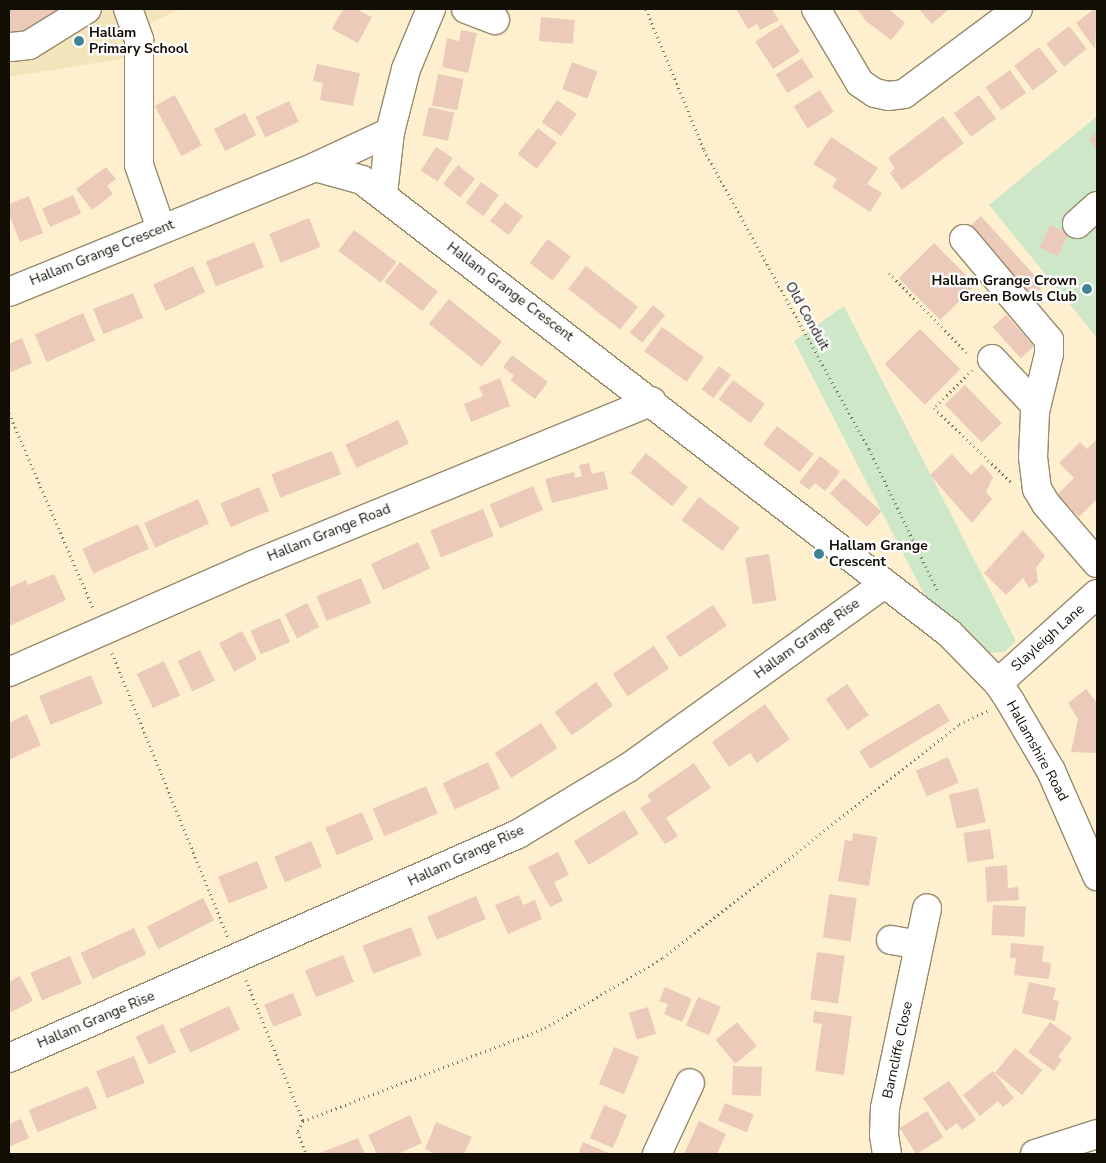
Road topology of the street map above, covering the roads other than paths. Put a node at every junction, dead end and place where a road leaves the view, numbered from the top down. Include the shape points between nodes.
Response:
1 (87, 9) edge
2 (128, 9) edge
3 (430, 9) edge
4 (466, 9) edge
5 (816, 9) edge
6 (1018, 9) edge
7 (495, 20) dead end
8 (12, 47) dead end
9 (390, 132) junction
10 (315, 167) junction
11 (383, 194) junction
12 (1097, 206) edge
13 (1077, 224) dead end
14 (161, 229) junction
15 (964, 239) dead end
16 (9, 292) edge
17 (985, 361) road end
18 (652, 401) junction
19 (1036, 406) junction
20 (1097, 563) edge
21 (884, 584) junction
22 (1097, 594) edge
23 (9, 672) edge
24 (1004, 692) junction
25 (1097, 876) edge
26 (927, 908) dead end
27 (890, 940) dead end
28 (919, 946) junction
29 (9, 1058) edge
30 (690, 1083) dead end
31 (1097, 1134) edge
32 (657, 1154) edge
33 (887, 1154) edge
34 (1035, 1154) edge

1 - 8 street via 30,45
2 - 14 street via 139,40 139,165
3 - 9 street via 406,70
4 - 7 street
5 - 6 street via 860,83 875,94 888,96 904,94
9 - 10 street
9 - 11 street
10 - 11 street, Hallam Grange Crescent via 362,180
10 - 14 street, Hallam Grange Crescent
11 - 18 street, Hallam Grange Crescent
12 - 13 street
14 - 16 street, Hallam Grange Crescent
15 - 19 street via 1049,340 1049,354
17 - 19 street
18 - 21 street, Hallam Grange Crescent
18 - 23 street, Hallam Grange Road via 253,565
19 - 20 street via 1033,457 1038,489 1046,504
21 - 24 street, Hallam Grange Crescent via 949,633
21 - 29 street, Hallam Grange Rise via 628,768 518,834
22 - 24 street, Slayleigh Lane
24 - 25 street, Hallamshire Road via 1051,771
26 - 28 street, Barncliffe Close
27 - 28 street
28 - 33 street, Barncliffe Close via 885,1108
30 - 32 street
31 - 34 street

